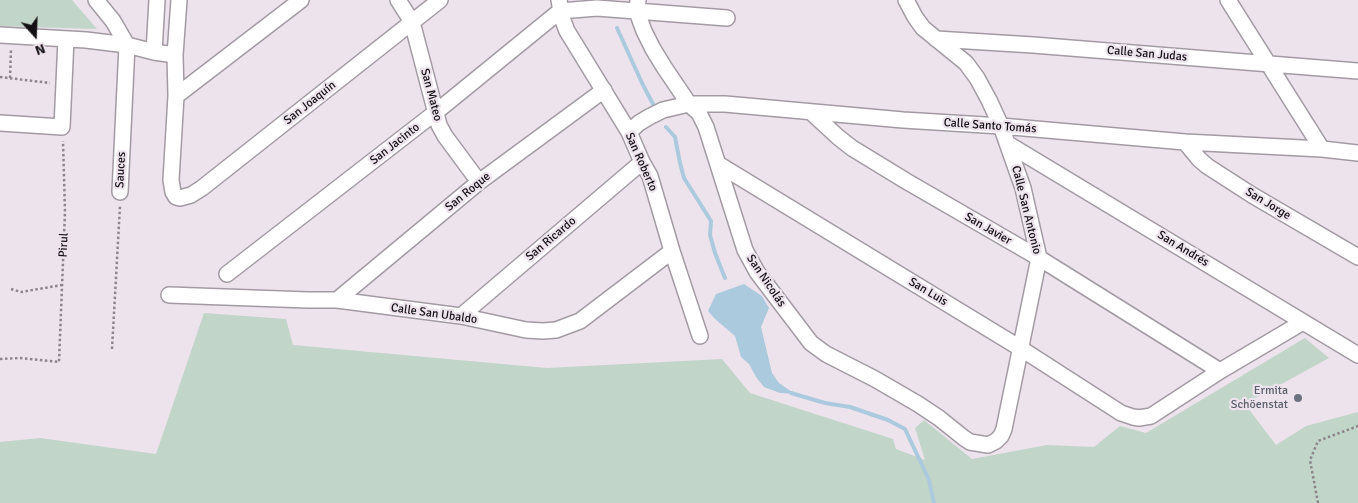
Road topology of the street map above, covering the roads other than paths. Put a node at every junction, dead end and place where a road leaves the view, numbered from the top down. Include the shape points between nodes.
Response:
1 (96, 0) edge
2 (157, 0) edge
3 (180, 0) edge
4 (301, 0) edge
5 (398, 0) edge
6 (440, 0) edge
7 (906, 0) edge
8 (1228, 0) edge
9 (559, 5) edge
10 (637, 6) edge
11 (727, 18) dead end
12 (412, 22) junction
13 (5, 36) edge
14 (66, 39) junction
15 (936, 39) junction
16 (127, 45) junction
17 (154, 52) junction
18 (175, 55) junction
19 (1268, 64) junction
20 (1358, 71) edge
21 (604, 90) junction
22 (176, 96) junction
23 (690, 104) junction
24 (436, 112) junction
25 (812, 112) junction
26 (0, 122) edge
27 (1001, 126) junction
28 (629, 132) junction
29 (1186, 142) junction
30 (1008, 144) junction
31 (1322, 149) junction
32 (1358, 153) edge
33 (642, 162) junction
34 (718, 164) junction
35 (479, 182) junction
36 (120, 192) road end
37 (672, 251) junction
38 (1358, 257) edge
39 (1039, 258) junction
40 (227, 274) dead end
41 (169, 295) dead end
42 (337, 300) junction
43 (461, 316) junction
44 (1303, 322) junction
45 (700, 336) dead end
46 (1020, 348) junction
47 (1358, 355) edge
48 (1220, 371) junction
49 (988, 445) joint

1 - 16 street via 114,20
2 - 17 street
3 - 18 street
4 - 22 street
5 - 12 street, San Mateo
6 - 12 street, San Joaquín
7 - 15 street, Calle San Antonio via 923,28
8 - 19 street
9 - 10 street via 596,8
9 - 21 street, San Roberto via 567,31
9 - 24 street, San Jacinto
10 - 11 street
10 - 23 street, San Nicolás via 653,49
12 - 22 street, San Joaquín via 196,193 185,197 176,197 171,180
12 - 24 street, San Mateo
13 - 14 street
14 - 16 street
14 - 26 street via 62,127
15 - 19 street, Calle San Judas
15 - 27 street, Calle San Antonio via 966,63
16 - 17 street
16 - 36 street, Sauces
17 - 18 street
18 - 22 street
19 - 20 street, Calle San Judas
19 - 31 street
21 - 28 street, San Roberto
21 - 35 street, San Roque
23 - 25 street, Calle Santo Tomás
23 - 28 street, Calle Santo Tomás via 663,110
23 - 34 street, San Nicolás via 706,127
24 - 35 street, San Mateo via 444,136
24 - 40 street, San Jacinto
25 - 27 street, Calle Santo Tomás
25 - 39 street, San Javier via 852,148
27 - 29 street, Calle Santo Tomás
27 - 30 street, Calle San Antonio
28 - 33 street, San Roberto
29 - 31 street, Calle Santo Tomás
29 - 38 street, San Jorge via 1207,166
30 - 39 street, Calle San Antonio via 1023,188
30 - 44 street, San Andrés
31 - 32 street, Calle Santo Tomás
33 - 37 street, San Roberto via 650,176
33 - 43 street, San Ricardo
34 - 46 street, San Luis
34 - 49 street, San Nicolás via 745,250 757,272 810,343 925,408 970,442
35 - 42 street, San Roque
37 - 43 street, Calle San Ubaldo via 580,321 556,330 526,330
37 - 45 street, San Roberto
39 - 46 street, Calle San Antonio
39 - 48 street, San Javier
41 - 42 street, Calle San Ubaldo
42 - 43 street, Calle San Ubaldo
44 - 47 street, San Andrés
44 - 48 street
46 - 48 street, San Luis via 1121,413 1139,418 1158,412
46 - 49 street, Calle San Antonio via 1004,429 1001,436

